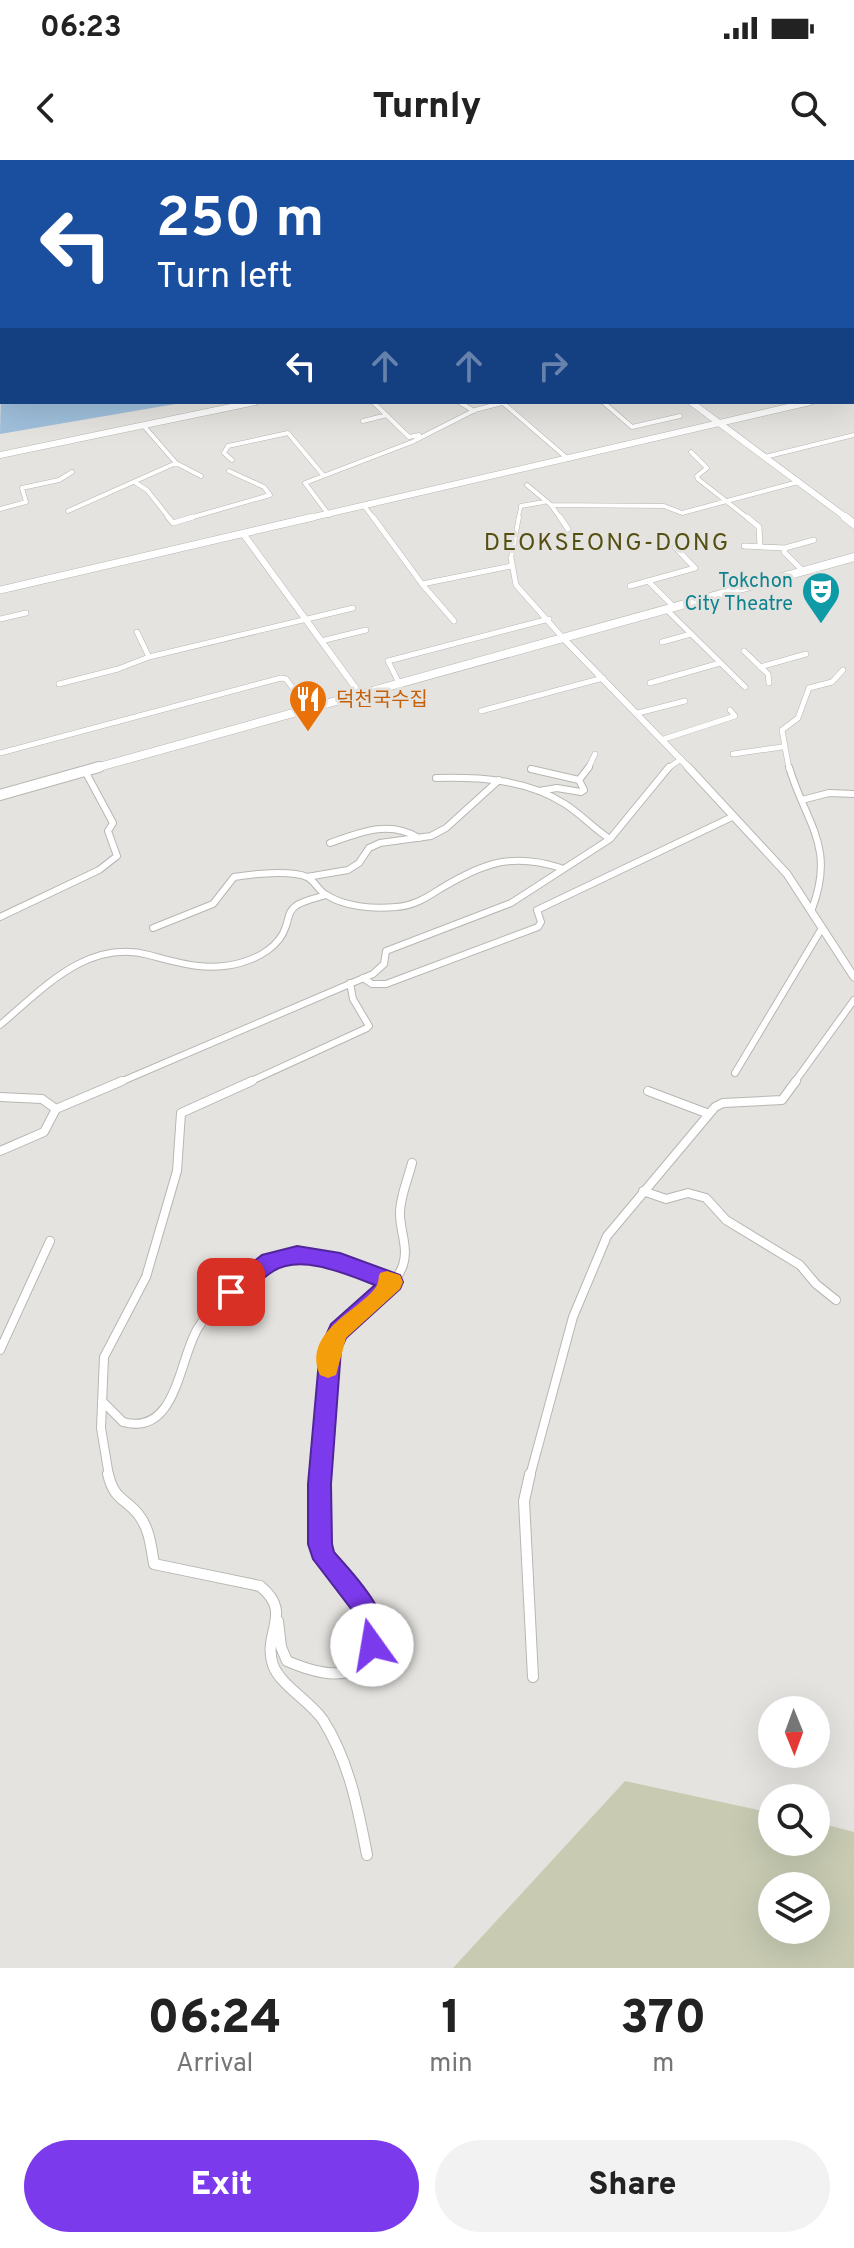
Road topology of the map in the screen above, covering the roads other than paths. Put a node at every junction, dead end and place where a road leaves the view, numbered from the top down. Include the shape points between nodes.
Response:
1 (245, 404) edge
2 (375, 404) edge
3 (462, 404) edge
4 (496, 404) edge
5 (504, 404) edge
6 (605, 404) edge
7 (694, 404) edge
8 (801, 404) edge
9 (474, 411) junction
10 (387, 415) junction
11 (680, 416) dead end
12 (363, 421) dead end
13 (720, 423) junction
14 (143, 425) junction
15 (429, 433) junction
16 (854, 435) edge
17 (691, 452) dead end
18 (0, 455) edge
19 (765, 457) junction
20 (568, 459) junction
21 (232, 460) dead end
22 (176, 463) junction
23 (229, 471) dead end
24 (72, 472) dead end
25 (323, 475) junction
26 (201, 476) dead end
27 (798, 482) junction
28 (136, 483) junction
29 (527, 485) dead end
30 (544, 502) junction
31 (726, 502) junction
32 (551, 505) junction
33 (521, 506) joint
34 (365, 507) junction
35 (0, 509) edge
36 (68, 511) dead end
37 (329, 515) junction
38 (854, 524) edge
39 (568, 529) dead end
40 (244, 535) junction
41 (814, 540) dead end
42 (744, 546) dead end
43 (675, 547) dead end
44 (760, 547) junction
45 (785, 548) junction
46 (854, 557) edge
47 (511, 558) joint
48 (511, 566) junction
49 (803, 571) junction
50 (648, 581) junction
51 (422, 584) junction
52 (630, 586) dead end
53 (0, 590) edge
54 (353, 608) dead end
55 (670, 608) junction
56 (26, 613) dead end
57 (304, 618) junction
58 (0, 619) edge
59 (549, 619) junction
60 (454, 621) dead end
61 (366, 630) dead end
62 (137, 632) dead end
63 (691, 634) junction
64 (563, 638) junction
65 (321, 641) junction
66 (662, 642) dead end
67 (744, 651) dead end
68 (806, 654) dead end
69 (149, 657) junction
70 (720, 663) junction
71 (760, 667) junction
72 (843, 670) dead end
73 (603, 678) junction
74 (399, 683) junction
75 (650, 683) dead end
76 (769, 683) dead end
77 (59, 684) dead end
78 (745, 687) dead end
79 (360, 694) junction
80 (299, 696) dead end
81 (685, 701) dead end
82 (730, 710) dead end
83 (481, 711) dead end
84 (638, 713) junction
85 (664, 739) junction
86 (782, 747) junction
87 (0, 753) edge
88 (595, 754) dead end
89 (733, 754) dead end
90 (681, 759) junction
91 (531, 769) dead end
92 (85, 771) junction
93 (436, 778) dead end
94 (499, 780) junction
95 (579, 780) junction
96 (539, 791) junction
97 (854, 794) edge
98 (0, 795) edge
99 (802, 800) junction
100 (732, 817) junction
101 (419, 838) junction
102 (610, 839) junction
103 (330, 843) dead end
104 (561, 868) junction
105 (307, 877) junction
106 (326, 895) junction
107 (812, 909) junction
108 (0, 917) edge
109 (153, 928) dead end
110 (822, 928) junction
111 (854, 977) edge
112 (363, 978) junction
113 (350, 983) junction
114 (854, 1000) edge
115 (0, 1025) edge
116 (735, 1073) dead end
117 (648, 1091) dead end
118 (0, 1097) edge
119 (56, 1109) junction
120 (709, 1114) junction
121 (0, 1151) edge
122 (412, 1163) dead end
123 (643, 1191) junction
124 (50, 1241) dead end
125 (392, 1282) junction
126 (836, 1300) dead end
127 (0, 1350) edge
128 (101, 1399) junction
129 (277, 1620) junction
130 (533, 1677) dead end
131 (367, 1855) dead end

1 - 14 main road
2 - 10 street
3 - 9 street
4 - 9 street
5 - 20 street
6 - 11 street via 632,427
7 - 13 main road
8 - 13 main road
9 - 15 street
10 - 12 street
10 - 15 street via 409,437
13 - 19 main road
13 - 20 main road
14 - 18 main road
14 - 22 street
15 - 25 street
16 - 19 street
17 - 31 street via 707,468 698,479
19 - 27 main road
20 - 34 main road
21 - 25 street via 224,453 228,446 288,433
22 - 26 street
22 - 28 street
23 - 28 street via 270,495 173,523
24 - 35 street via 22,488 26,502
25 - 37 street via 305,483
27 - 31 street
27 - 38 main road
28 - 36 street
29 - 30 street
30 - 32 street
30 - 33 street
31 - 32 street via 682,513 664,506
31 - 44 street via 759,527
32 - 39 street
33 - 47 street
34 - 37 main road
34 - 51 street
37 - 40 main road
40 - 53 main road
40 - 57 street
41 - 45 street
42 - 44 street
43 - 50 street via 695,568
44 - 45 street
45 - 49 street
46 - 49 main road
47 - 48 street
48 - 51 street
48 - 59 street via 516,585
49 - 55 main road
50 - 52 street
50 - 55 street
51 - 60 street
54 - 57 street
55 - 63 street
55 - 64 main road
56 - 58 street
57 - 65 street
57 - 69 street
59 - 64 street
59 - 74 street via 388,661
61 - 65 street
62 - 69 street
63 - 66 street
63 - 70 street
64 - 73 street
64 - 74 main road
65 - 79 street
67 - 71 street
68 - 71 street
69 - 77 street
70 - 75 street
70 - 78 street
71 - 76 street
72 - 86 street via 832,682 809,688 798,718 782,730
73 - 83 street
73 - 84 street
74 - 79 main road
79 - 92 main road
80 - 87 street via 281,678
81 - 84 street
82 - 85 street via 735,716
84 - 85 street
85 - 90 street
86 - 89 street
86 - 99 street
88 - 95 street
90 - 100 street
90 - 102 street
91 - 95 street
92 - 98 main road
92 - 108 street via 113,823 108,831 117,856 99,870
93 - 94 street
94 - 96 street
94 - 101 street via 446,828
95 - 96 street via 581,792
96 - 102 street via 562,801
97 - 99 street
99 - 107 street via 826,870
100 - 107 street via 787,874
100 - 112 street via 537,910 538,927 386,984
101 - 103 street via 402,827
101 - 105 street via 380,843 348,870
102 - 104 street
104 - 106 street via 545,861 492,861 419,902 375,909
104 - 112 street via 511,903 386,951 380,970
105 - 106 street
105 - 109 street via 234,877 213,904
106 - 115 street via 297,905 275,947 252,958 205,968 136,952 91,959 51,977
107 - 110 street
110 - 111 street
110 - 116 street
112 - 113 street
113 - 119 street
113 - 128 street via 367,1028 181,1113 171,1197 146,1277 104,1357
114 - 120 street via 782,1100 723,1103
117 - 120 street
118 - 119 street via 42,1099
119 - 121 street via 44,1132
120 - 123 street
122 - 125 street via 400,1212 406,1255
123 - 126 street via 666,1199 688,1193 706,1198 726,1220 800,1265
123 - 130 street via 607,1236 589,1273 531,1466 524,1501
124 - 127 street
125 - 128 street via 321,1257 284,1256 269,1262 200,1324 176,1388 148,1421 120,1422
125 - 129 street via 339,1331 331,1349 319,1484 320,1544 325,1559 363,1606 373,1634 370,1656 361,1666 343,1672 303,1669 287,1661
128 - 129 street via 109,1479 120,1501 137,1512 148,1530 154,1564 260,1586 272,1593
129 - 131 street via 270,1649 273,1666 308,1701 335,1741 352,1777

